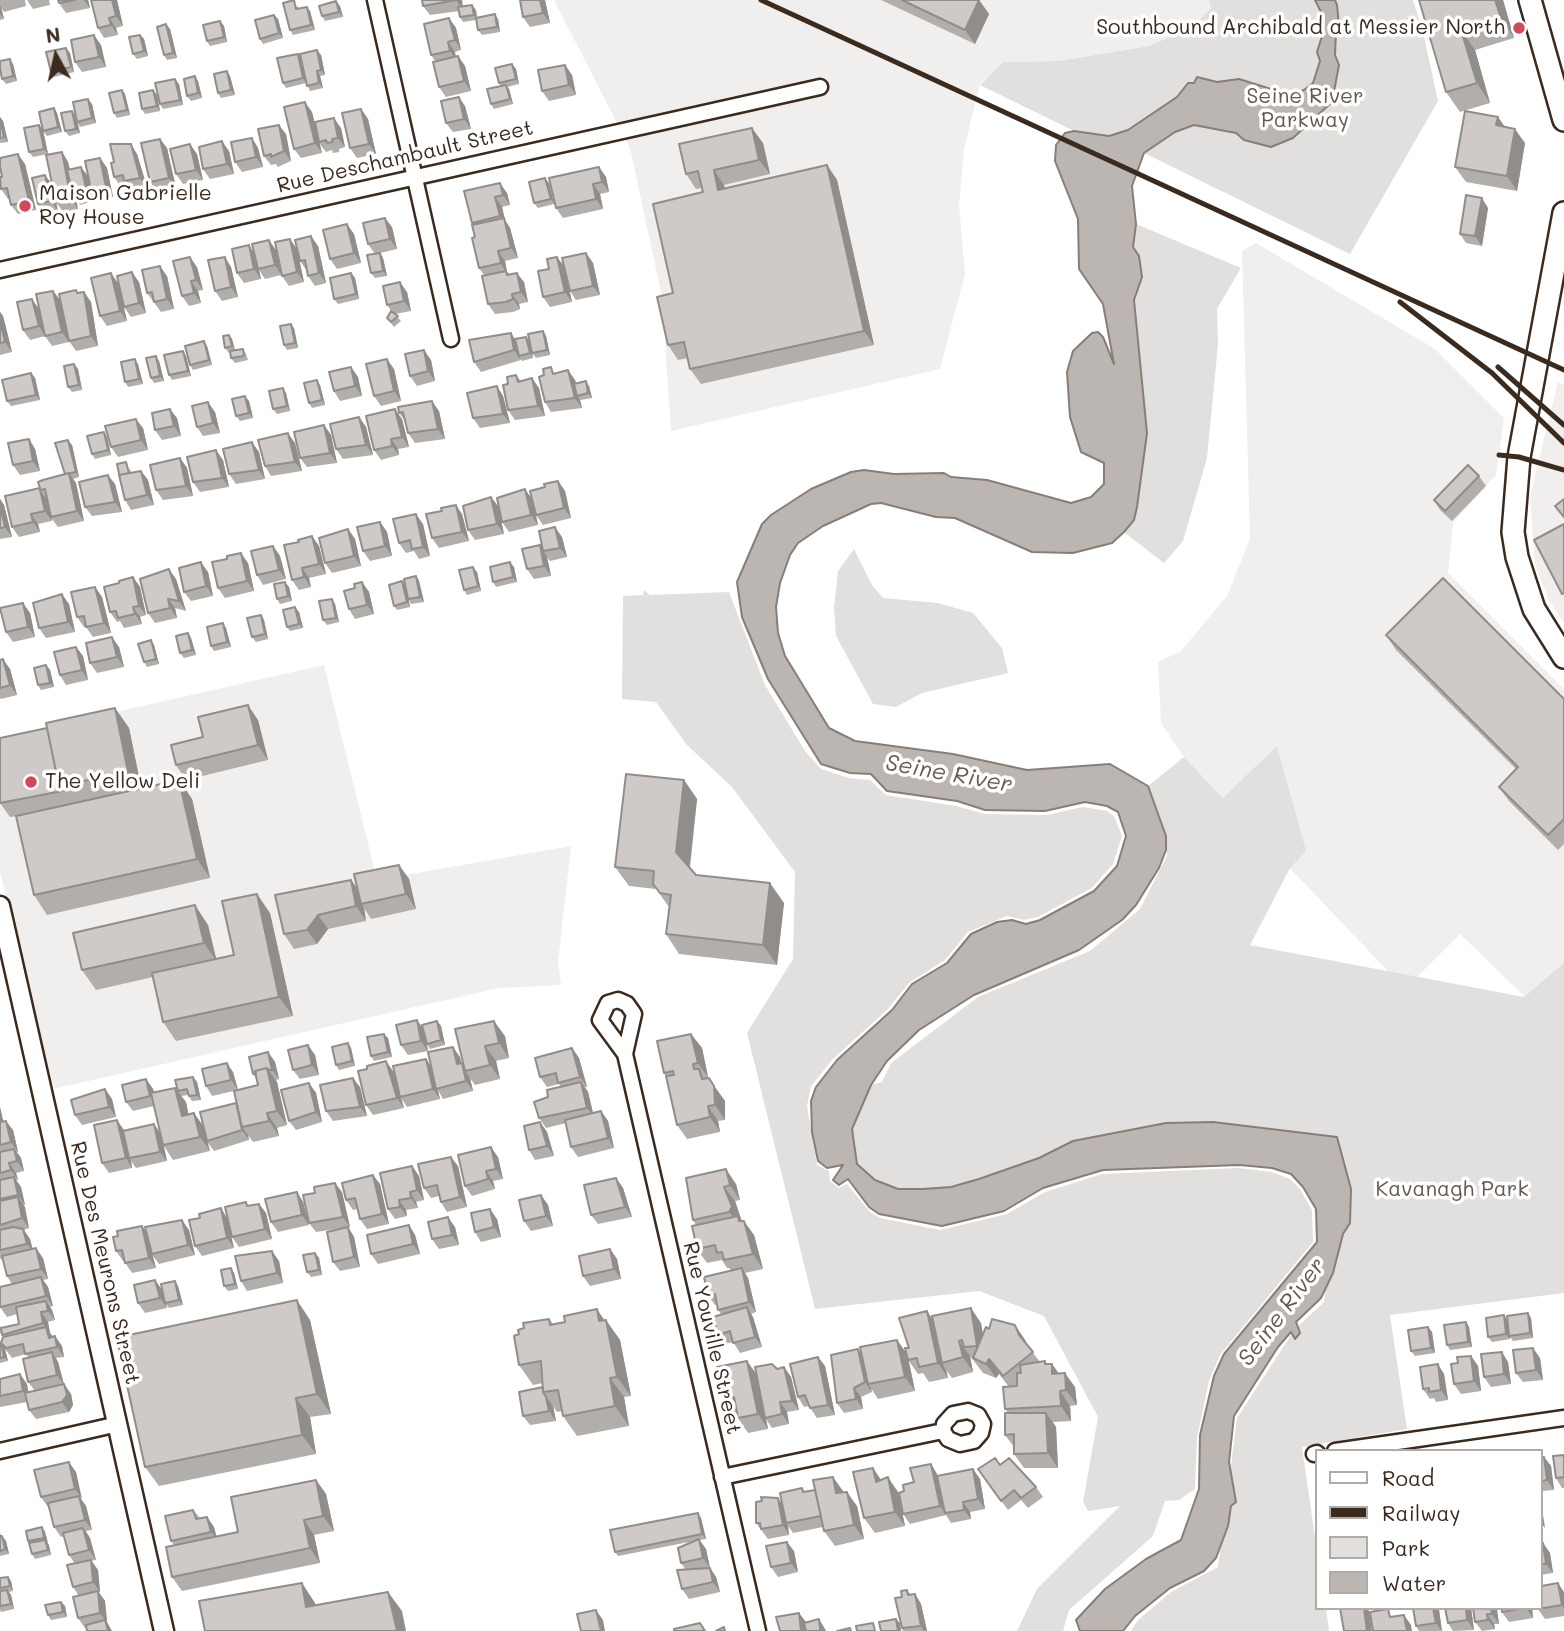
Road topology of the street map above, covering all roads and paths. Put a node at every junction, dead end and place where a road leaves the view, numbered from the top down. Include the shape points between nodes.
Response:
1 (375, 0) edge
2 (1530, 0) edge
3 (820, 87) dead end
4 (1564, 120) edge
5 (413, 176) junction
6 (1564, 216) edge
7 (0, 270) edge
8 (452, 339) dead end
9 (1564, 657) edge
10 (0, 906) edge
11 (625, 1054) dead end
12 (1564, 1418) edge
13 (118, 1424) junction
14 (943, 1431) dead end
15 (1349, 1449) edge
16 (0, 1451) edge
17 (722, 1476) junction
18 (164, 1631) edge
19 (758, 1631) edge

1 - 5 street
2 - 4 main road
3 - 5 street, Rue Deschambault Street
5 - 7 street, Rue Deschambault Street
5 - 8 street
6 - 9 main road via 1519,457 1513,532 1534,609
10 - 13 street, Rue Des Meurons Street
11 - 17 street, Rue Youville Street
12 - 15 street
13 - 16 street
13 - 18 street, Rue Des Meurons Street
14 - 17 street
17 - 19 street, Rue Youville Street

